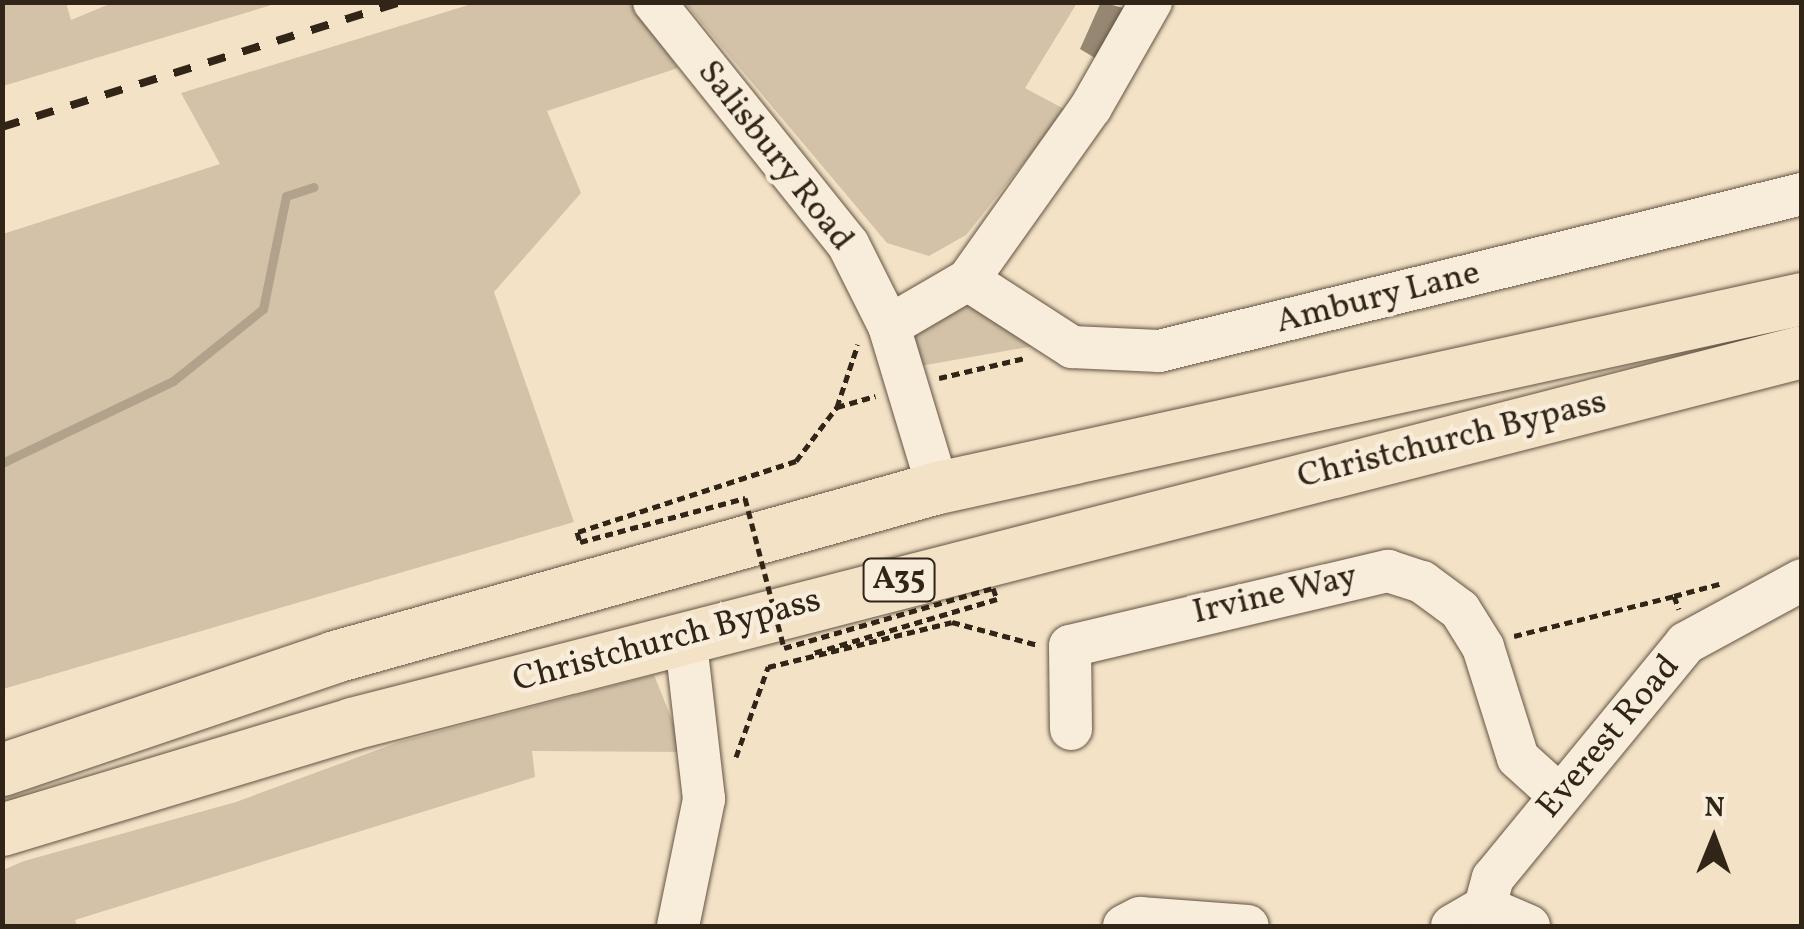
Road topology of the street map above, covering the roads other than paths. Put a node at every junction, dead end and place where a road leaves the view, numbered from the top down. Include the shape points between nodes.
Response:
1 (654, 2) edge
2 (1151, 2) edge
3 (1802, 194) edge
4 (968, 280) junction
5 (1802, 299) edge
6 (890, 326) junction
7 (1802, 352) edge
8 (938, 488) junction
9 (1802, 580) edge
10 (685, 636) junction
11 (1071, 729) dead end
12 (2, 770) edge
13 (1558, 796) junction
14 (2, 830) edge
15 (1468, 916) edge
16 (678, 926) edge
17 (1124, 926) edge
18 (1248, 926) edge
19 (1529, 926) edge

1 - 6 street, Salisbury Road via 848,244
2 - 4 street via 1091,107
3 - 4 street, Ambury Lane via 1159,351 1072,346
4 - 6 street
5 - 8 main road, Christchurch Bypass / A35
6 - 8 street, Salisbury Road
7 - 10 main road, Christchurch Bypass / A35
8 - 12 main road, Christchurch Bypass / A35 via 335,657
9 - 13 street, Everest Road via 1690,640
10 - 14 main road, Christchurch Bypass / A35
10 - 16 street via 704,799
11 - 13 street, Irvine Way via 1066,653 1342,576 1388,571 1422,582 1460,610 1483,647 1518,758
13 - 15 street, Everest Road
15 - 19 street
17 - 18 street via 1169,918

